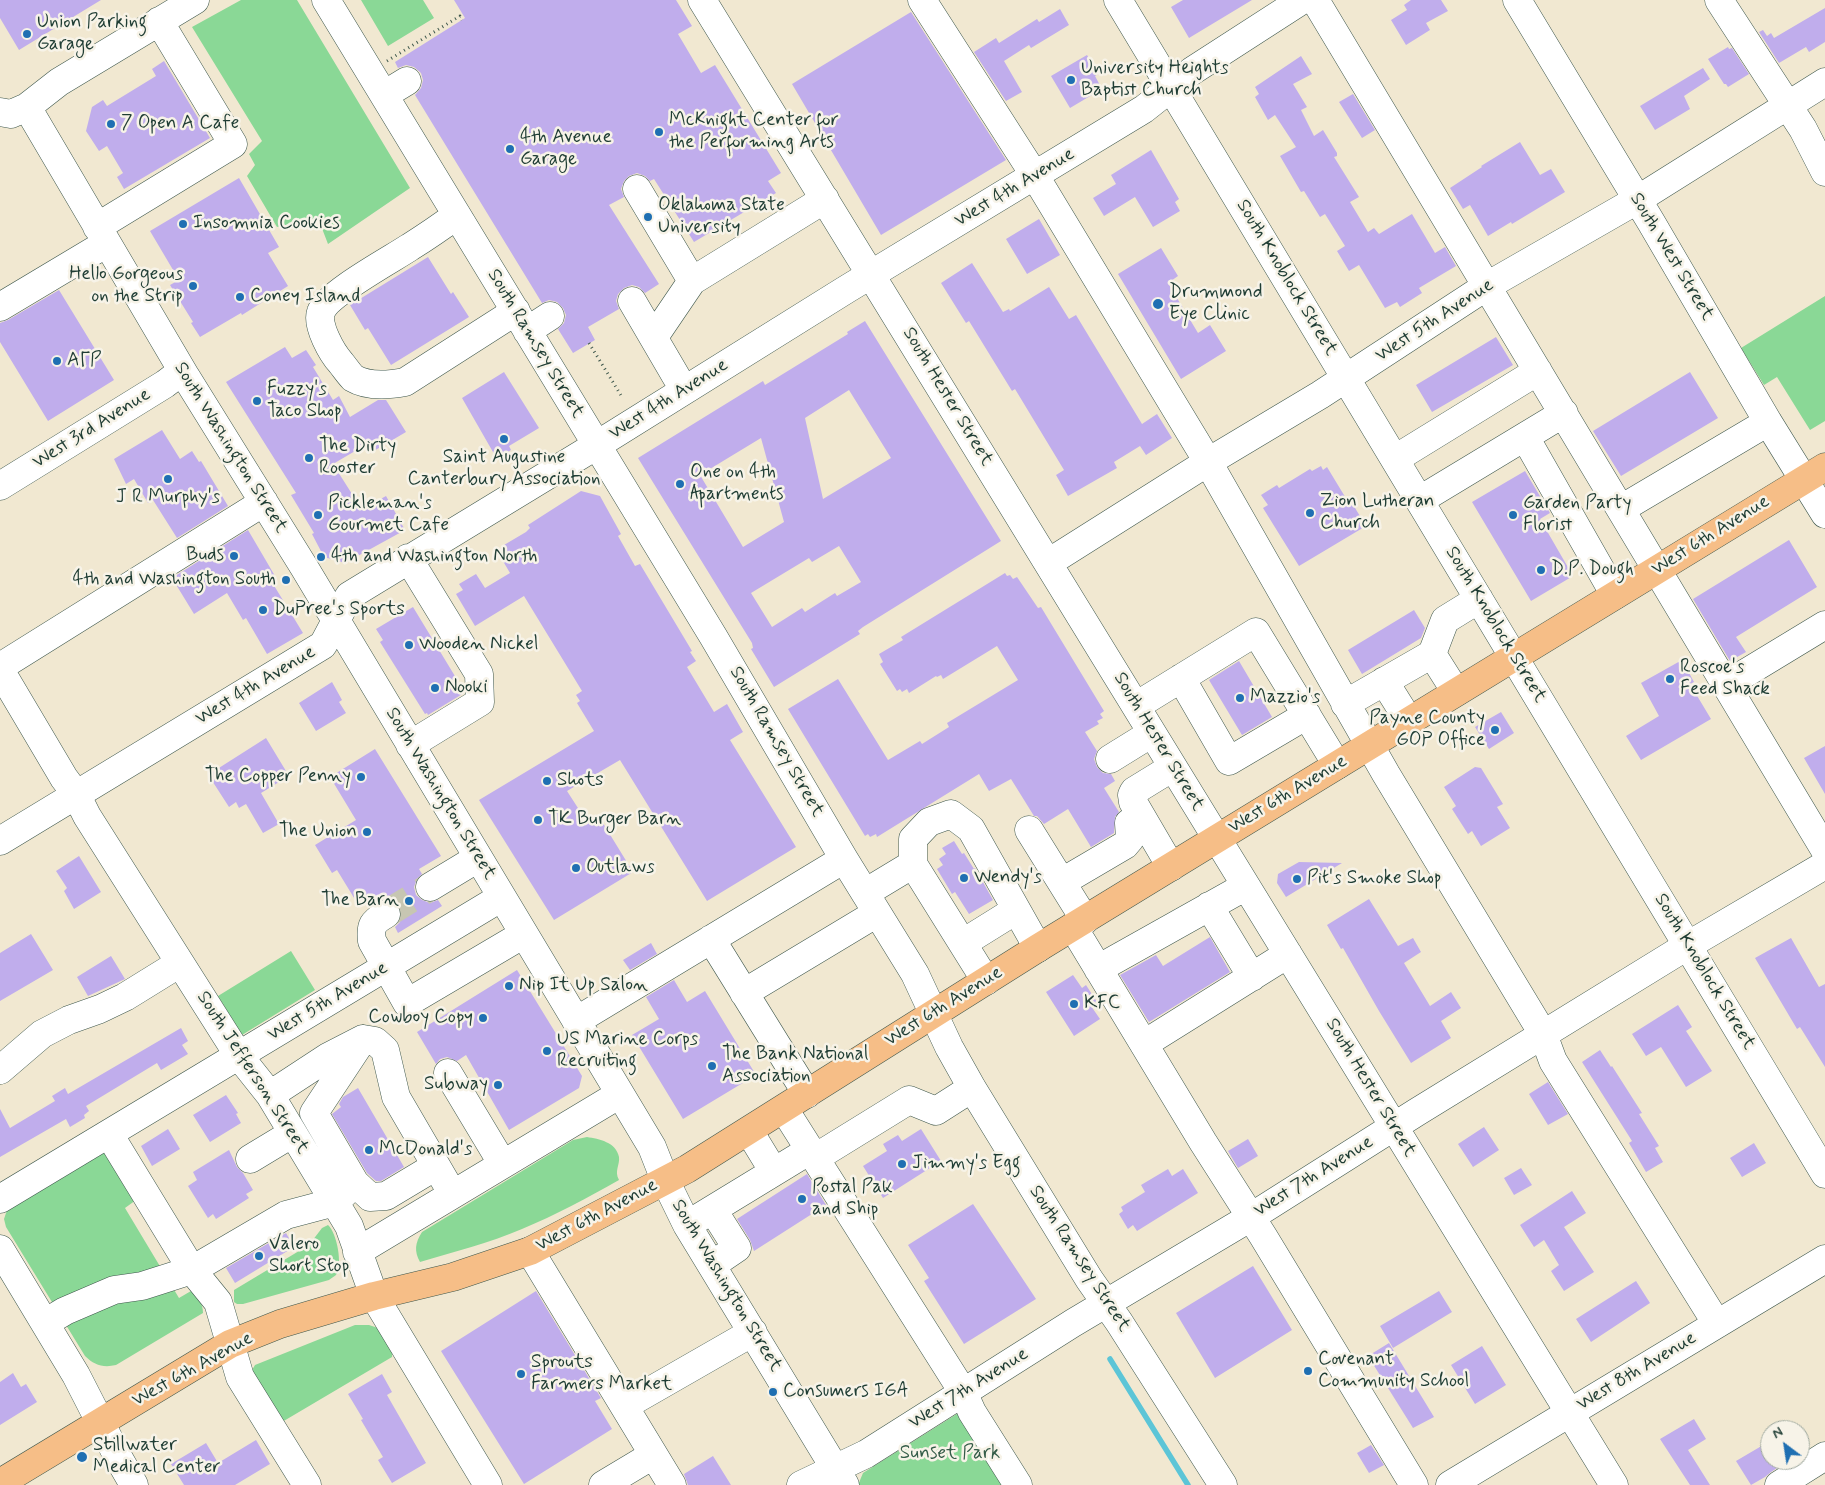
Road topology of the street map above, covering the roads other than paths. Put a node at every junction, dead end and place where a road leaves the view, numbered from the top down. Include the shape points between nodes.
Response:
1 (195, 0) edge
2 (326, 0) edge
3 (702, 0) edge
4 (922, 0) edge
5 (1118, 0) edge
6 (1302, 0) edge
7 (1315, 0) edge
8 (1517, 0) edge
9 (1719, 0) edge
10 (159, 21) junction
11 (1825, 82) edge
12 (1171, 87) junction
13 (1787, 105) junction
14 (9, 116) edge
15 (1825, 172) edge
16 (1035, 176) junction
17 (637, 189) dead end
18 (825, 199) junction
19 (1637, 200) junction
20 (458, 215) junction
21 (102, 235) junction
22 (872, 274) junction
23 (692, 281) junction
24 (1487, 286) junction
25 (632, 301) dead end
26 (0, 307) edge
27 (550, 316) dead end
28 (522, 321) junction
29 (654, 337) junction
30 (182, 371) junction
31 (1538, 371) junction
32 (1346, 377) junction
33 (684, 390) junction
34 (1564, 414) junction
35 (1768, 422) junction
36 (1525, 437) junction
37 (597, 445) junction
38 (1395, 458) junction
39 (1208, 462) junction
40 (1814, 473) edge
41 (0, 486) edge
42 (1420, 500) junction
43 (264, 502) junction
44 (1621, 509) junction
45 (1825, 514) edge
46 (408, 558) junction
47 (1048, 563) junction
48 (1658, 569) junction
49 (1615, 595) junction
50 (1479, 599) junction
51 (336, 620) junction
52 (1825, 625) edge
53 (1432, 654) junction
54 (1514, 657) junction
55 (0, 668) edge
56 (1187, 675) junction
57 (1384, 681) junction
58 (1726, 685) junction
59 (1456, 692) junction
60 (1345, 704) junction
61 (1136, 706) junction
62 (1307, 715) junction
63 (1409, 721) junction
64 (1152, 733) junction
65 (410, 745) junction
66 (1369, 745) junction
67 (1110, 759) dead end
68 (1338, 765) junction
69 (1173, 767) junction
70 (76, 794) junction
71 (1140, 815) junction
72 (1029, 830) dead end
73 (1217, 839) junction
74 (0, 841) edge
75 (1825, 850) edge
76 (478, 858) junction
77 (844, 859) junction
78 (912, 864) junction
79 (1825, 865) edge
80 (1171, 867) junction
81 (1062, 882) junction
82 (1246, 886) junction
83 (430, 887) tunnel mouth
84 (502, 897) junction
85 (871, 903) junction
86 (1209, 906) junction
87 (1016, 910) junction
88 (386, 914) tunnel mouth
89 (1079, 924) junction
90 (524, 934) junction
91 (711, 939) junction
92 (963, 943) junction
93 (1688, 946) junction
94 (1038, 948) junction
95 (1288, 954) junction
96 (180, 963) junction
97 (386, 967) junction
98 (1098, 969) junction
99 (1252, 977) junction
100 (986, 980) junction
101 (744, 992) junction
102 (933, 1014) junction
103 (576, 1021) junction
104 (1544, 1034) junction
105 (363, 1039) junction
106 (1144, 1044) junction
107 (239, 1056) junction
108 (328, 1057) junction
109 (0, 1070) edge
110 (448, 1072) dead end
111 (972, 1088) junction
112 (620, 1094) junction
113 (807, 1094) junction
114 (270, 1095) junction
115 (784, 1109) junction
116 (314, 1113) junction
117 (1394, 1127) junction
118 (748, 1131) junction
119 (293, 1133) junction
120 (109, 1134) junction
121 (812, 1154) junction
122 (250, 1159) dead end
123 (502, 1163) junction
124 (436, 1166) junction
125 (774, 1172) junction
126 (1825, 1174) edge
127 (665, 1180) junction
128 (355, 1183) junction
129 (452, 1193) junction
130 (0, 1199) edge
131 (335, 1202) junction
132 (713, 1210) junction
133 (1251, 1217) junction
134 (687, 1225) junction
135 (0, 1249) edge
136 (357, 1252) junction
137 (530, 1252) junction
138 (1825, 1259) edge
139 (712, 1265) junction
140 (192, 1270) junction
141 (374, 1296) junction
142 (1106, 1303) junction
143 (45, 1323) junction
144 (1717, 1324) junction
145 (753, 1332) junction
146 (230, 1344) junction
147 (963, 1392) junction
148 (624, 1406) junction
149 (1569, 1412) junction
150 (101, 1423) junction
151 (653, 1455) junction
152 (1825, 1456) edge
153 (840, 1476) edge
154 (0, 1483) edge
155 (134, 1485) edge
156 (307, 1485) edge
157 (488, 1485) edge
158 (603, 1485) edge
159 (672, 1485) edge
160 (801, 1485) edge
161 (1018, 1485) edge
162 (1223, 1485) edge
163 (1414, 1485) edge
164 (1450, 1485) edge
165 (1614, 1485) edge
166 (1779, 1485) edge

1 - 10 street
2 - 20 street, South Ramsey Street via 395,88
3 - 18 street, South Hester Street
4 - 16 street
5 - 12 street, South Knoblock Street
6 - 12 street, West 4th Avenue
7 - 24 street
8 - 19 street, South West Street
9 - 13 street
10 - 14 street
10 - 21 street via 233,144
11 - 13 street, West 5th Avenue
12 - 16 street, West 4th Avenue via 1144,109
12 - 32 street, South Knoblock Street
13 - 15 street
13 - 19 street, West 5th Avenue
14 - 21 street, South Washington Street
16 - 22 street, West 4th Avenue
16 - 39 street
17 - 23 street
18 - 22 street, South Hester Street
18 - 23 street
19 - 24 street, West 5th Avenue
19 - 35 street, South West Street
20 - 28 street, South Ramsey Street
20 - 28 street via 328,302 321,311 320,322 338,360 353,378 370,384 391,385 405,382
21 - 26 street
21 - 30 street, South Washington Street
22 - 33 street, West 4th Avenue
22 - 47 street, South Hester Street
23 - 29 street
24 - 31 street
24 - 32 street, West 5th Avenue
25 - 29 street
27 - 28 street
28 - 37 street, South Ramsey Street
29 - 33 street
30 - 41 street, West 3rd Avenue
30 - 43 street, South Washington Street
31 - 34 street
31 - 38 street
32 - 38 street, South Knoblock Street
32 - 39 street, West 5th Avenue
33 - 37 street, West 4th Avenue
34 - 36 street
34 - 44 street
35 - 40 street, South West Street
35 - 44 street
36 - 42 street
36 - 49 street
37 - 46 street, West 4th Avenue
37 - 77 street, South Ramsey Street
38 - 42 street, South Knoblock Street
39 - 47 street, West 5th Avenue
39 - 60 street
40 - 45 street, South West Street
40 - 48 highway, West 6th Avenue
42 - 50 street, South Knoblock Street
43 - 51 street, South Washington Street
43 - 55 street
44 - 48 street
46 - 51 street, West 4th Avenue via 349,596
46 - 65 street via 479,674 480,702
47 - 61 street, South Hester Street
48 - 49 highway, West 6th Avenue
48 - 58 street
49 - 54 highway, West 6th Avenue
50 - 53 street via 1445,620
50 - 54 street, South Knoblock Street
51 - 65 street, South Washington Street
51 - 70 street, West 4th Avenue via 323,645
52 - 58 street
53 - 57 street
53 - 59 street
54 - 59 highway, West 6th Avenue
54 - 93 street, South Knoblock Street
55 - 70 street, South Jefferson Street
56 - 61 street
56 - 62 street via 1256,632
56 - 62 street via 1229,761
57 - 60 street
57 - 63 street
58 - 75 street
59 - 63 highway, West 6th Avenue
60 - 66 street
61 - 64 street, South Hester Street
62 - 68 street
63 - 66 highway, West 6th Avenue
64 - 67 street
64 - 69 street, South Hester Street
65 - 76 street, South Washington Street
66 - 68 highway, West 6th Avenue
66 - 104 street
68 - 73 highway, West 6th Avenue
69 - 71 street via 1134,791 1133,802
69 - 73 street, South Hester Street
70 - 74 street, West 4th Avenue
70 - 96 street, South Jefferson Street
71 - 80 street
71 - 81 street via 1129,822 1130,839 1125,845
72 - 81 street
73 - 80 highway, West 6th Avenue
73 - 82 street, South Hester Street
76 - 83 street
76 - 84 street, South Washington Street
77 - 85 street, South Ramsey Street
77 - 91 street
78 - 85 street
78 - 87 street via 913,839 929,822 951,814 971,829
78 - 92 street
79 - 93 street, West 7th Avenue
80 - 89 highway, West 6th Avenue
81 - 89 street
82 - 86 street
82 - 95 street, South Hester Street
84 - 90 street, South Washington Street
84 - 97 street, West 5th Avenue
85 - 101 street
85 - 102 street, South Ramsey Street via 915,974
86 - 98 street
86 - 99 street
87 - 92 street
87 - 94 street
88 - 97 street via 375,921 371,931 372,941
89 - 94 highway, West 6th Avenue
89 - 98 street
90 - 97 street via 407,1003
90 - 103 street, South Washington Street
91 - 101 street
91 - 103 street
92 - 100 street
93 - 104 street, West 7th Avenue
93 - 126 street, South Knoblock Street
94 - 100 highway, West 6th Avenue
95 - 99 street
95 - 117 street, South Hester Street
96 - 107 street, South Jefferson Street
96 - 109 street via 100,1009 42,1034
97 - 107 street, West 5th Avenue
98 - 106 street
99 - 106 street
100 - 102 highway, West 6th Avenue
101 - 113 street
102 - 111 street, South Ramsey Street
102 - 113 highway, West 6th Avenue
103 - 112 street, South Washington Street
104 - 117 street, West 7th Avenue
104 - 144 street via 1553,1060
105 - 108 street
105 - 116 street
105 - 124 street via 375,1041 384,1050 396,1096
106 - 133 street
107 - 114 street, South Jefferson Street
107 - 120 street, West 5th Avenue
108 - 114 street
108 - 116 street via 307,1089
110 - 123 street
111 - 121 street via 936,1111 909,1100
111 - 142 street, South Ramsey Street
112 - 123 street
112 - 127 street, South Washington Street via 652,1147
113 - 115 highway, West 6th Avenue
114 - 119 street, South Jefferson Street
115 - 118 highway, West 6th Avenue
115 - 121 street
116 - 128 street
117 - 133 street, West 7th Avenue
117 - 149 street, South Hester Street
118 - 125 street
118 - 127 highway, West 6th Avenue
119 - 122 street
119 - 131 street, South Jefferson Street
120 - 130 street, West 5th Avenue
120 - 140 street
121 - 125 street
121 - 147 street
123 - 129 street
124 - 128 street via 386,1196 370,1197
124 - 129 street
125 - 132 street
127 - 134 street, South Washington Street
127 - 137 highway, West 6th Avenue
128 - 131 street
129 - 136 street
131 - 136 street, South Jefferson Street via 349,1226
131 - 140 street via 286,1215
132 - 134 street
132 - 139 street via 737,1248
133 - 142 street, West 7th Avenue
133 - 163 street
134 - 139 street, South Washington Street
135 - 143 street
136 - 141 street, South Jefferson Street
137 - 141 highway, West 6th Avenue via 453,1277
137 - 148 street
138 - 144 street, West 8th Avenue
139 - 145 street, South Washington Street
140 - 143 street via 142,1286 114,1290
140 - 146 street via 218,1302
141 - 146 highway, West 6th Avenue via 280,1324
141 - 157 street, South Jefferson Street
142 - 147 street, West 7th Avenue
142 - 162 street, South Ramsey Street
143 - 150 street
144 - 149 street, West 8th Avenue
145 - 148 street
145 - 153 street, South Washington Street
146 - 150 highway, West 6th Avenue
146 - 156 street via 240,1377
147 - 153 street, West 7th Avenue via 866,1454
147 - 161 street
148 - 151 street
149 - 164 street, West 8th Avenue
149 - 165 street, South Hester Street
150 - 154 highway, West 6th Avenue
150 - 155 street
151 - 158 street
151 - 159 street
152 - 166 street
153 - 160 street, West 7th Avenue

